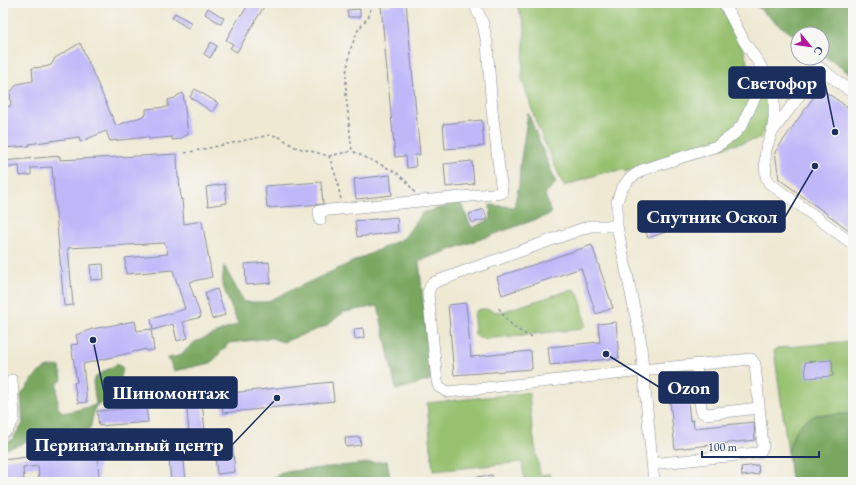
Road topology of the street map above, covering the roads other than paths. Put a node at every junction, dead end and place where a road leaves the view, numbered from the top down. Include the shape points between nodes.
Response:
1 (474, 3) edge
2 (724, 3) edge
3 (766, 74) junction
4 (853, 92) edge
5 (772, 132) junction
6 (320, 220) dead end
7 (617, 226) junction
8 (853, 244) edge
9 (696, 364) junction
10 (643, 370) junction
11 (12, 380) dead end
12 (759, 408) junction
13 (3, 432) edge
14 (652, 464) junction
15 (654, 482) edge

1 - 6 lane via 483,24 487,43 502,193 319,211
2 - 3 lane via 744,41
3 - 5 lane via 774,94
3 - 7 lane via 742,125 734,134 716,146 642,170 629,179 621,190 617,202
4 - 5 lane via 820,68
5 - 8 lane via 765,160 769,183
7 - 10 lane via 636,318
7 - 10 lane via 590,226 431,285 428,293 437,381 441,390 448,392
9 - 10 lane
9 - 12 lane via 748,358 753,361
9 - 12 lane via 701,409 704,413
10 - 14 lane
11 - 13 lane via 14,419
12 - 14 lane via 763,447 760,452
14 - 15 lane

